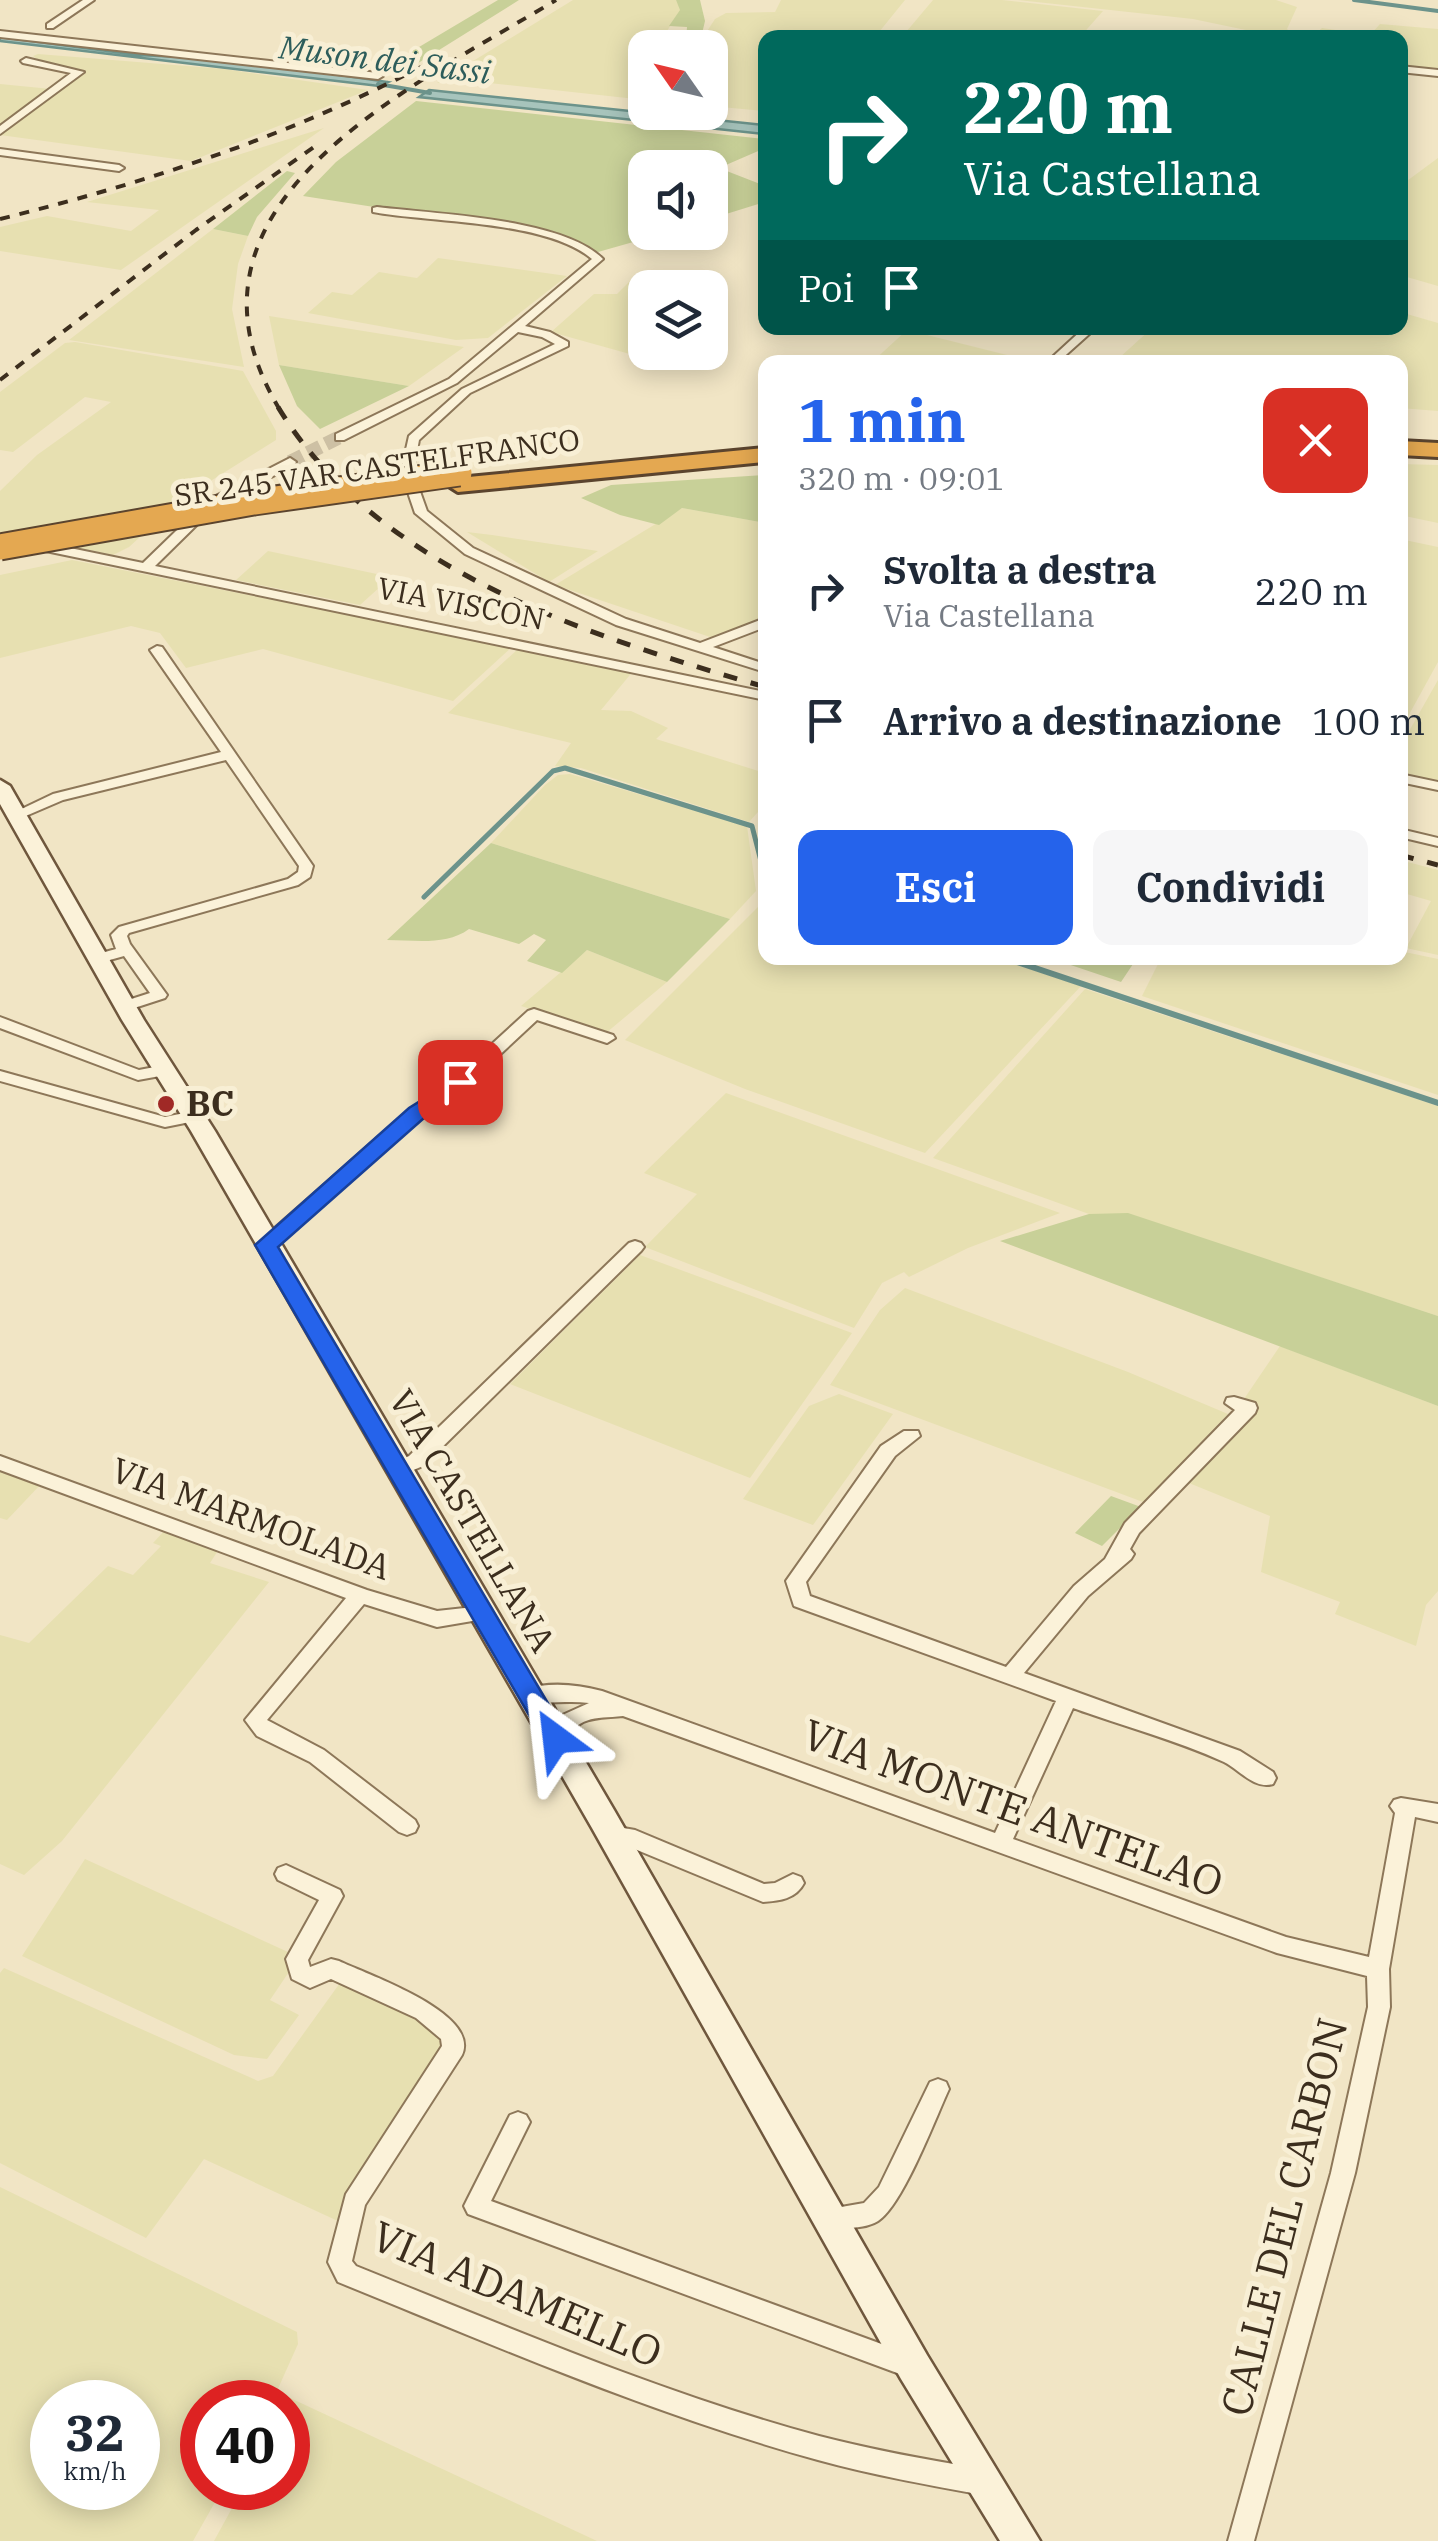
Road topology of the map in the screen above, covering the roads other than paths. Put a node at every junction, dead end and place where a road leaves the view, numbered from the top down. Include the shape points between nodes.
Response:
1 (90, 0) edge
2 (50, 26) dead end
3 (0, 34) edge
4 (26, 61) dead end
5 (1408, 70) edge
6 (1438, 74) edge
7 (378, 76) dead end
8 (0, 132) edge
9 (0, 152) edge
10 (119, 168) dead end
11 (377, 210) dead end
12 (517, 328) junction
13 (1082, 335) edge
14 (1060, 355) edge
15 (340, 437) tunnel mouth
16 (1408, 439) edge
17 (1438, 440) edge
18 (758, 447) edge
19 (1408, 448) edge
20 (1438, 450) edge
21 (758, 456) edge
22 (290, 462) tunnel mouth
23 (458, 479) junction
24 (0, 538) edge
25 (0, 547) edge
26 (0, 558) edge
27 (146, 567) junction
28 (758, 625) edge
29 (698, 648) junction
30 (157, 650) dead end
31 (758, 666) edge
32 (758, 695) edge
33 (227, 755) junction
34 (1408, 780) edge
35 (0, 786) edge
36 (1438, 786) edge
37 (16, 815) junction
38 (1408, 835) edge
39 (1438, 842) edge
40 (112, 953) junction
41 (0, 1022) edge
42 (608, 1038) dead end
43 (165, 1070) junction
44 (0, 1076) edge
45 (194, 1116) junction
46 (266, 1245) junction
47 (635, 1246) dead end
48 (1234, 1404) dead end
49 (910, 1436) dead end
50 (0, 1463) edge
51 (400, 1469) junction
52 (360, 1595) junction
53 (483, 1613) junction
54 (1008, 1677) junction
55 (531, 1695) junction
56 (1066, 1699) junction
57 (626, 1710) junction
58 (556, 1739) junction
59 (1266, 1778) dead end
60 (1438, 1813) edge
61 (408, 1826) dead end
62 (612, 1834) junction
63 (1000, 1844) junction
64 (286, 1874) dead end
65 (793, 1883) dead end
66 (1378, 1968) junction
67 (938, 2089) dead end
68 (518, 2122) dead end
69 (832, 2218) junction
70 (914, 2367) junction
71 (984, 2482) junction
72 (1021, 2541) edge
73 (1241, 2541) edge

1 - 2 street
3 - 7 street
4 - 8 street via 79,72
5 - 6 street
9 - 10 street
11 - 12 street via 549,235 598,256
12 - 15 street via 453,381
12 - 29 street, VIA VISCON via 564,344 466,391 412,439 407,472 421,513 450,540 513,572 621,622
13 - 14 street
16 - 17 highway
18 - 23 highway, SR 245 VAR CASTELFRANCO
19 - 20 highway
21 - 23 highway, SR 245 VAR CASTELFRANCO
22 - 27 street via 212,504
23 - 25 highway, SR 245 VAR CASTELFRANCO, bridge via 237,504
23 - 26 highway, SR 245 VAR CASTELFRANCO
24 - 27 street, VIA VISCON
27 - 32 street, VIA VISCON
28 - 29 street
29 - 31 street, VIA VISCON
30 - 33 street
33 - 37 street via 58,797
33 - 40 street via 306,866 305,874 124,930
34 - 36 street
35 - 37 street, VIA CASTELLANA
37 - 40 street, VIA CASTELLANA
38 - 39 street
40 - 43 street, VIA CASTELLANA via 125,1006
41 - 43 street via 138,1075
42 - 46 street via 534,1014
43 - 45 street, VIA CASTELLANA
44 - 45 street via 165,1122
45 - 46 street, VIA CASTELLANA
46 - 51 street, VIA CASTELLANA
47 - 51 street via 416,1461
48 - 54 street via 1248,1408 1132,1528 1123,1554
49 - 54 street via 888,1451 795,1590 800,1601
50 - 52 street, VIA MARMOLADA
51 - 53 street, VIA CASTELLANA
52 - 53 street, VIA MARMOLADA via 437,1619
52 - 61 street via 255,1720 317,1756
53 - 55 street, VIA CASTELLANA
54 - 56 street
55 - 57 street, VIA MONTE ANTELAO via 587,1692
55 - 58 street, VIA CASTELLANA
56 - 59 street via 1233,1757
56 - 63 street
57 - 58 street via 577,1714
57 - 63 street, VIA MONTE ANTELAO
58 - 62 street, VIA CASTELLANA
60 - 66 street, CALLE DEL CARBON via 1401,1806 1406,1811
62 - 65 street via 763,1893
62 - 69 street, VIA CASTELLANA
63 - 66 street, VIA MONTE ANTELAO via 1285,1946
64 - 71 street, VIA ADAMELLO via 332,1896 297,1959 300,1972 310,1979 331,1968 424,2011 452,2034 454,2048 354,2202 340,2262 348,2274 692,2411 852,2458
66 - 73 street, CALLE DEL CARBON via 1378,2007 1344,2173
67 - 69 street via 888,2195 870,2213
68 - 70 street via 476,2206
69 - 70 street, VIA CASTELLANA
70 - 71 street, VIA CASTELLANA
71 - 72 street, VIA CASTELLANA

